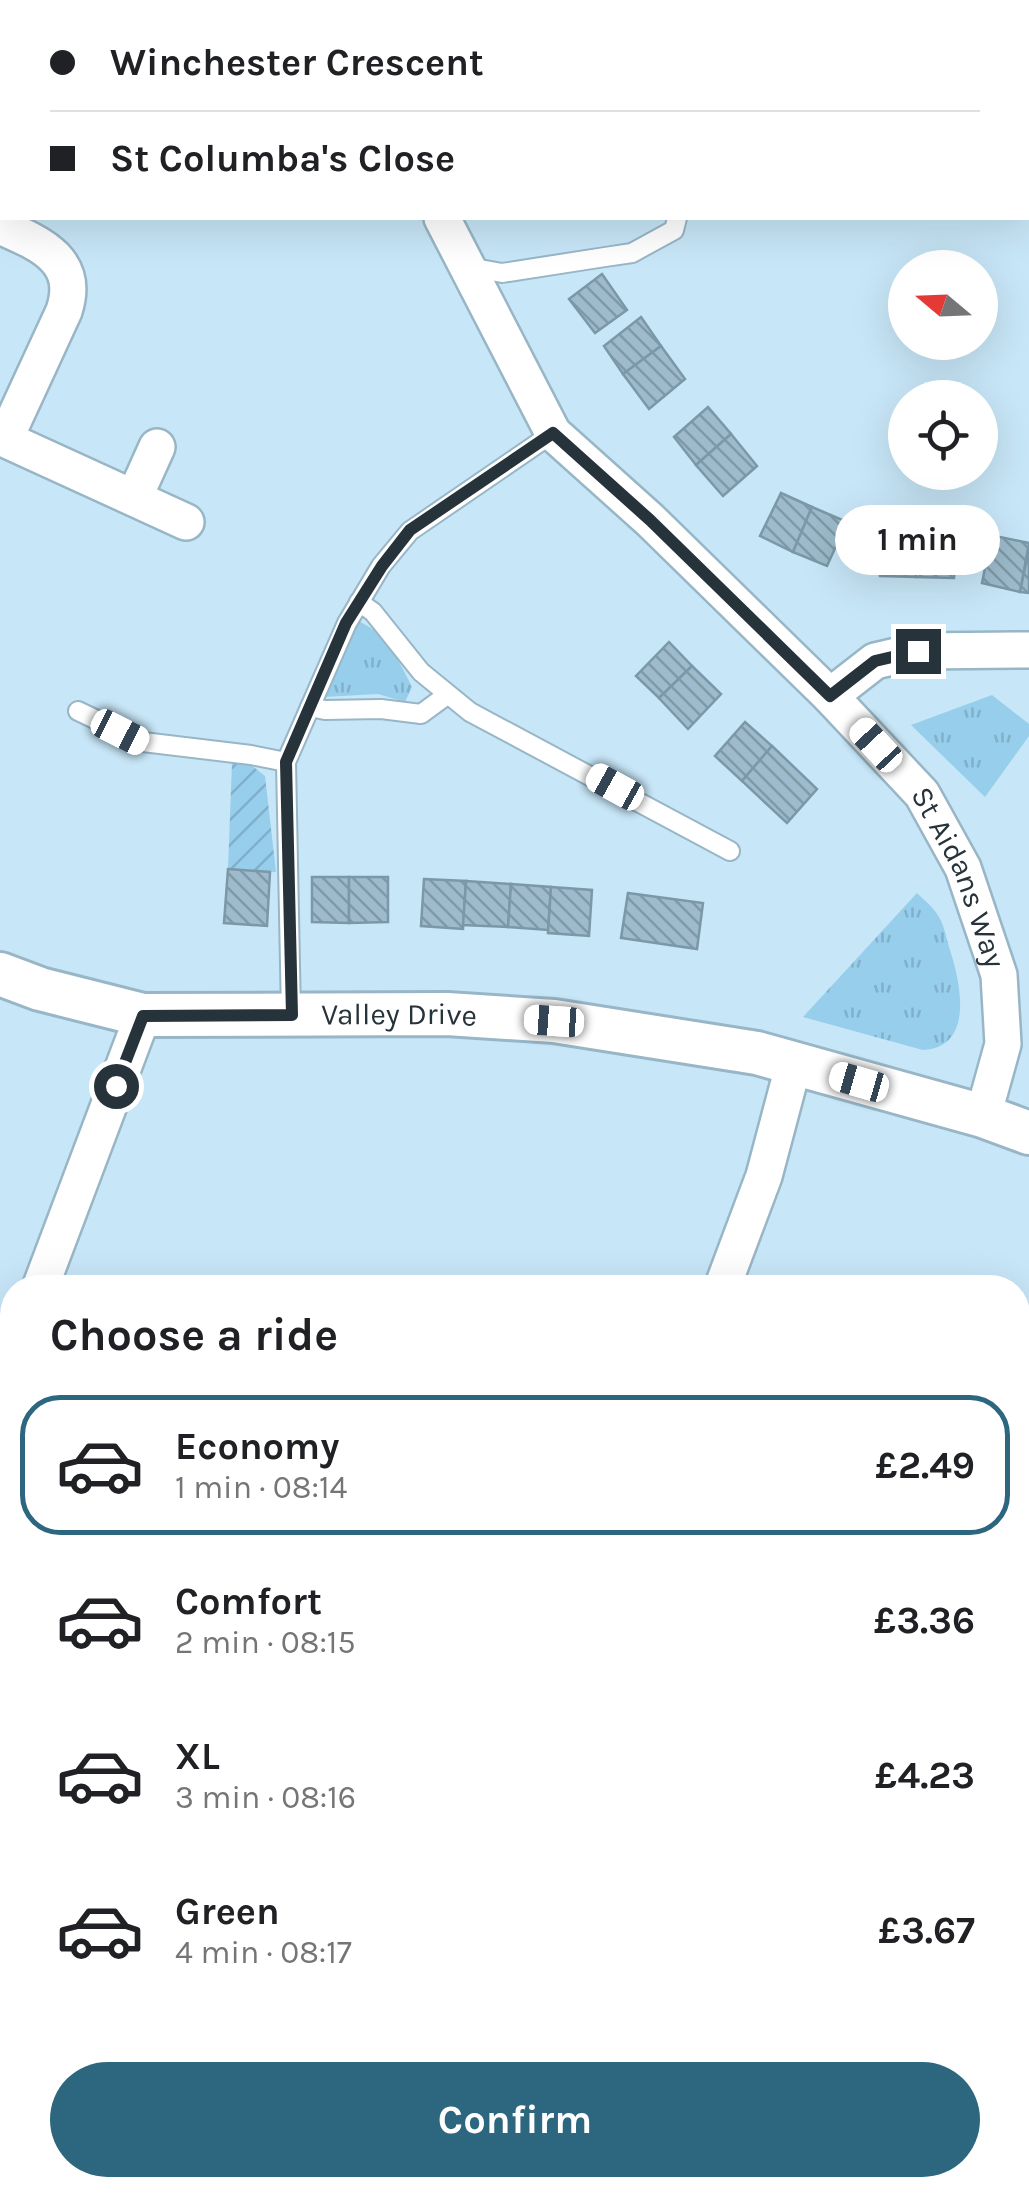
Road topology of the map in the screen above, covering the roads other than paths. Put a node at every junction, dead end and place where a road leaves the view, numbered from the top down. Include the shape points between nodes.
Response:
1 (443, 220) edge
2 (676, 220) edge
3 (0, 226) edge
4 (469, 267) junction
5 (553, 433) junction
6 (2, 438) edge
7 (157, 447) dead end
8 (134, 498) junction
9 (186, 522) dead end
10 (359, 602) junction
11 (1029, 650) edge
12 (447, 695) junction
13 (830, 696) junction
14 (310, 706) junction
15 (78, 711) dead end
16 (286, 762) junction
17 (730, 851) dead end
18 (0, 974) edge
19 (292, 1015) junction
20 (143, 1016) junction
21 (794, 1064) junction
22 (982, 1116) junction
23 (1029, 1133) edge
24 (45, 1275) edge
25 (727, 1275) edge

1 - 4 street, St Aidans Way
2 - 4 lane via 674,230 632,253 502,272
3 - 6 street via 51,253 69,288
4 - 5 street, St Aidans Way
5 - 10 lane via 410,530
5 - 13 street, St Aidans Way
6 - 8 street
7 - 8 street
8 - 9 street
10 - 12 lane
10 - 14 lane
11 - 13 street via 918,651 875,661
12 - 14 lane via 420,714
12 - 17 lane via 512,737
13 - 22 street, St Aidans Way via 922,794 963,868 999,974 1003,1044
14 - 16 lane
15 - 16 lane via 143,742
16 - 19 lane
18 - 20 street, Valley Drive
19 - 20 street, Valley Drive
19 - 21 street, Valley Drive via 554,1021
20 - 24 street
21 - 22 street, Valley Drive
21 - 25 street via 764,1176
22 - 23 street, Valley Drive

